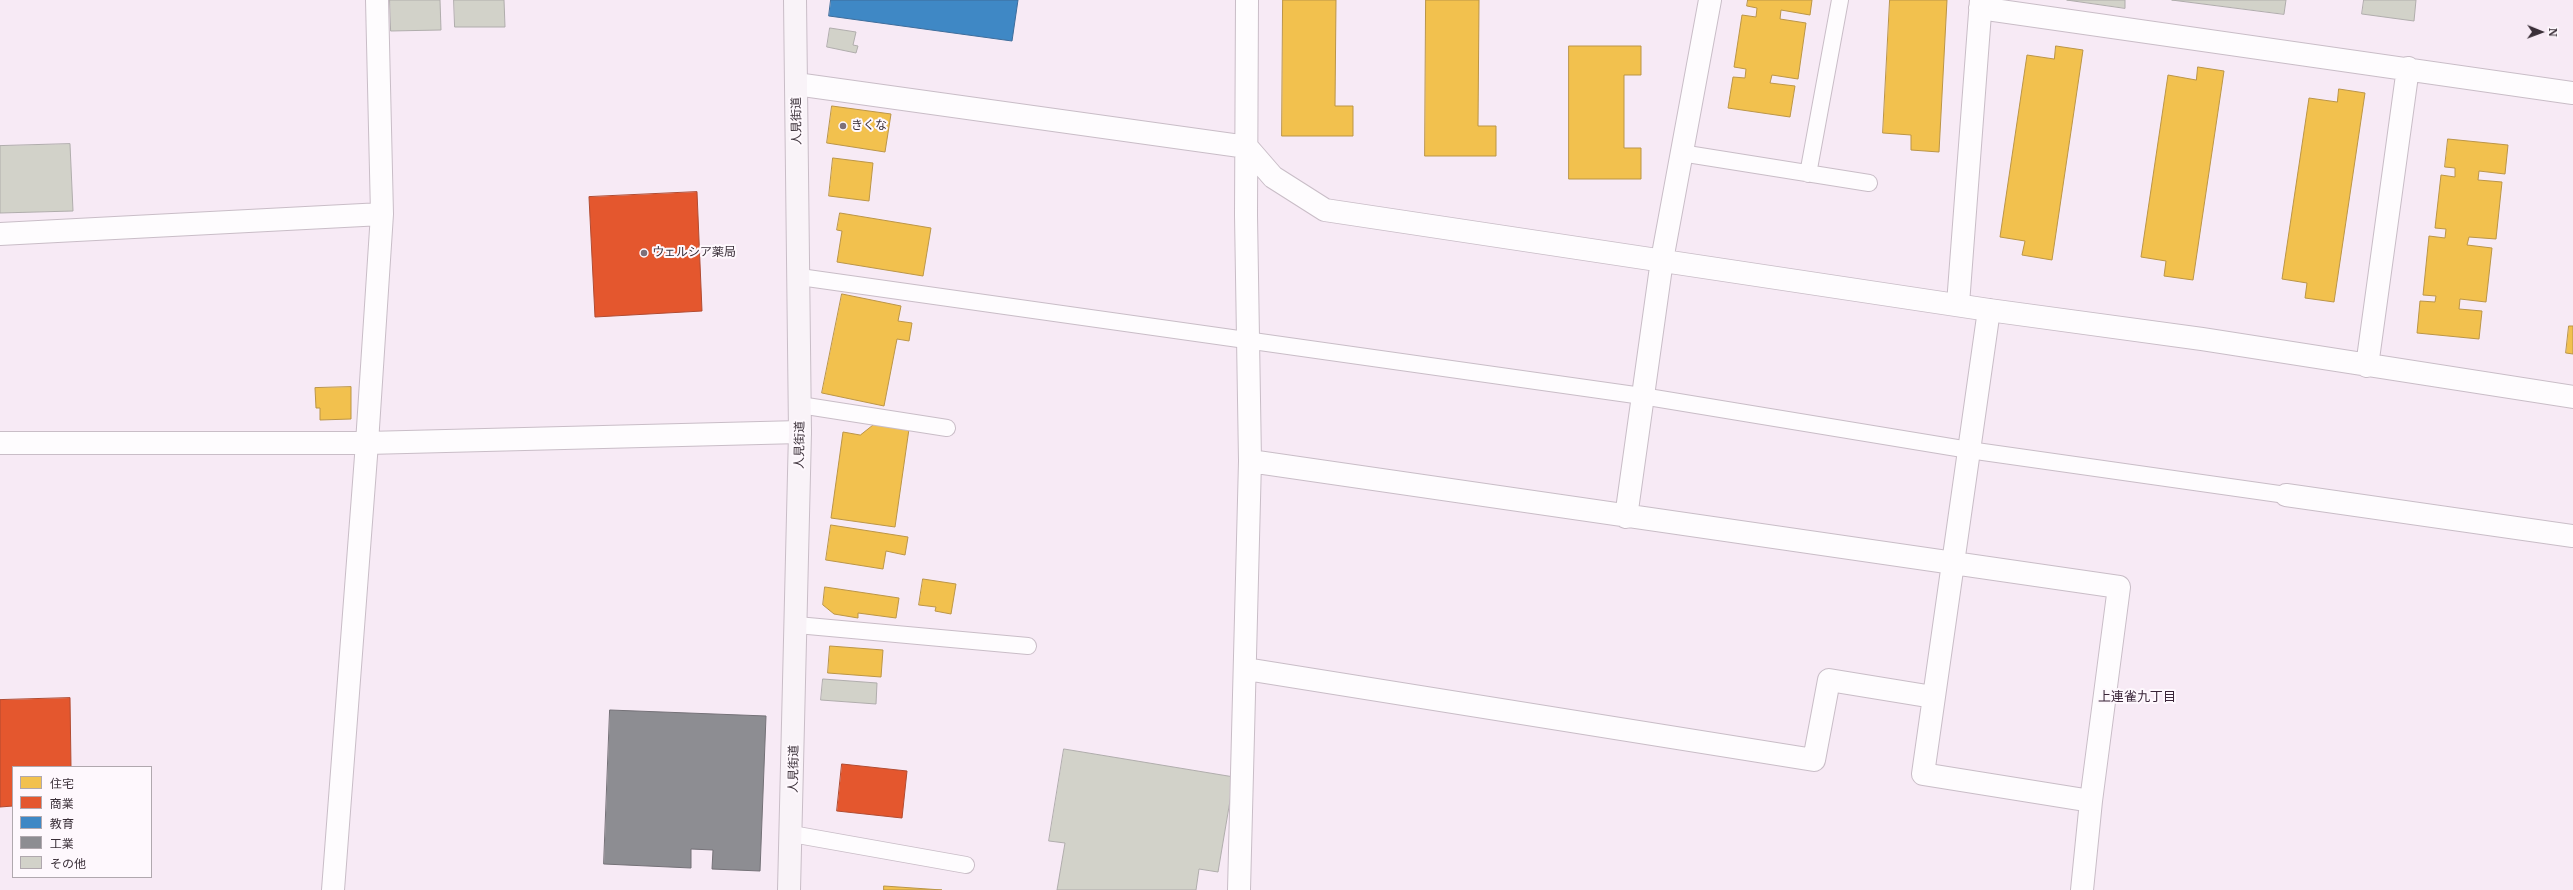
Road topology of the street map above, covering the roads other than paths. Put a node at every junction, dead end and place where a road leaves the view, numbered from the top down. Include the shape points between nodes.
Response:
1 (377, 0) edge
2 (795, 0) edge
3 (1248, 0) edge
4 (1710, 0) edge
5 (1840, 0) edge
6 (1980, 4) edge
7 (2408, 68) junction
8 (796, 84) junction
9 (2573, 93) edge
10 (1247, 147) junction
11 (1681, 153) junction
12 (1808, 174) junction
13 (1273, 177) junction
14 (1869, 183) dead end
15 (382, 214) junction
16 (1246, 215) junction
17 (0, 234) edge
18 (1662, 260) junction
19 (800, 278) junction
20 (1958, 304) junction
21 (1989, 310) junction
22 (1248, 339) junction
23 (2367, 366) junction
24 (1642, 396) junction
25 (2573, 397) edge
26 (800, 405) junction
27 (948, 428) dead end
28 (800, 432) junction
29 (0, 443) edge
30 (367, 443) junction
31 (1969, 450) junction
32 (1250, 461) junction
33 (2286, 495) joint
34 (1626, 517) junction
35 (2573, 536) edge
36 (1952, 563) junction
37 (797, 624) junction
38 (1028, 646) dead end
39 (1246, 669) junction
40 (1933, 697) junction
41 (2091, 801) junction
42 (792, 834) junction
43 (966, 865) dead end
44 (333, 890) edge
45 (789, 890) edge
46 (1239, 890) edge
47 (2082, 890) edge

1 - 15 street
2 - 8 main road, 人見街道
3 - 10 street
4 - 11 street
5 - 12 lane
6 - 7 street
6 - 20 street
7 - 9 street
7 - 23 street
8 - 10 street
8 - 19 main road, 人見街道
10 - 13 street
10 - 16 street
11 - 12 lane
11 - 18 street
12 - 14 lane
13 - 16 street
13 - 18 street via 1325,210
15 - 17 street
15 - 30 street
16 - 22 street
18 - 20 street
18 - 24 street
19 - 22 lane
19 - 26 main road, 人見街道
20 - 21 street
21 - 23 street via 2061,318
21 - 31 street
22 - 24 lane
22 - 32 street
23 - 25 street
24 - 31 lane
24 - 34 street
26 - 27 lane
26 - 28 main road, 人見街道
28 - 30 street
28 - 37 main road, 人見街道
29 - 30 street
30 - 44 street
31 - 33 lane
31 - 36 street
32 - 34 street
32 - 39 street
33 - 35 street
34 - 36 street
36 - 40 street
36 - 41 street via 2119,587
37 - 38 lane
37 - 42 main road, 人見街道
39 - 40 street via 1814,760 1829,680
39 - 46 street
40 - 41 street via 1923,774
41 - 47 street
42 - 43 lane
42 - 45 main road, 人見街道

